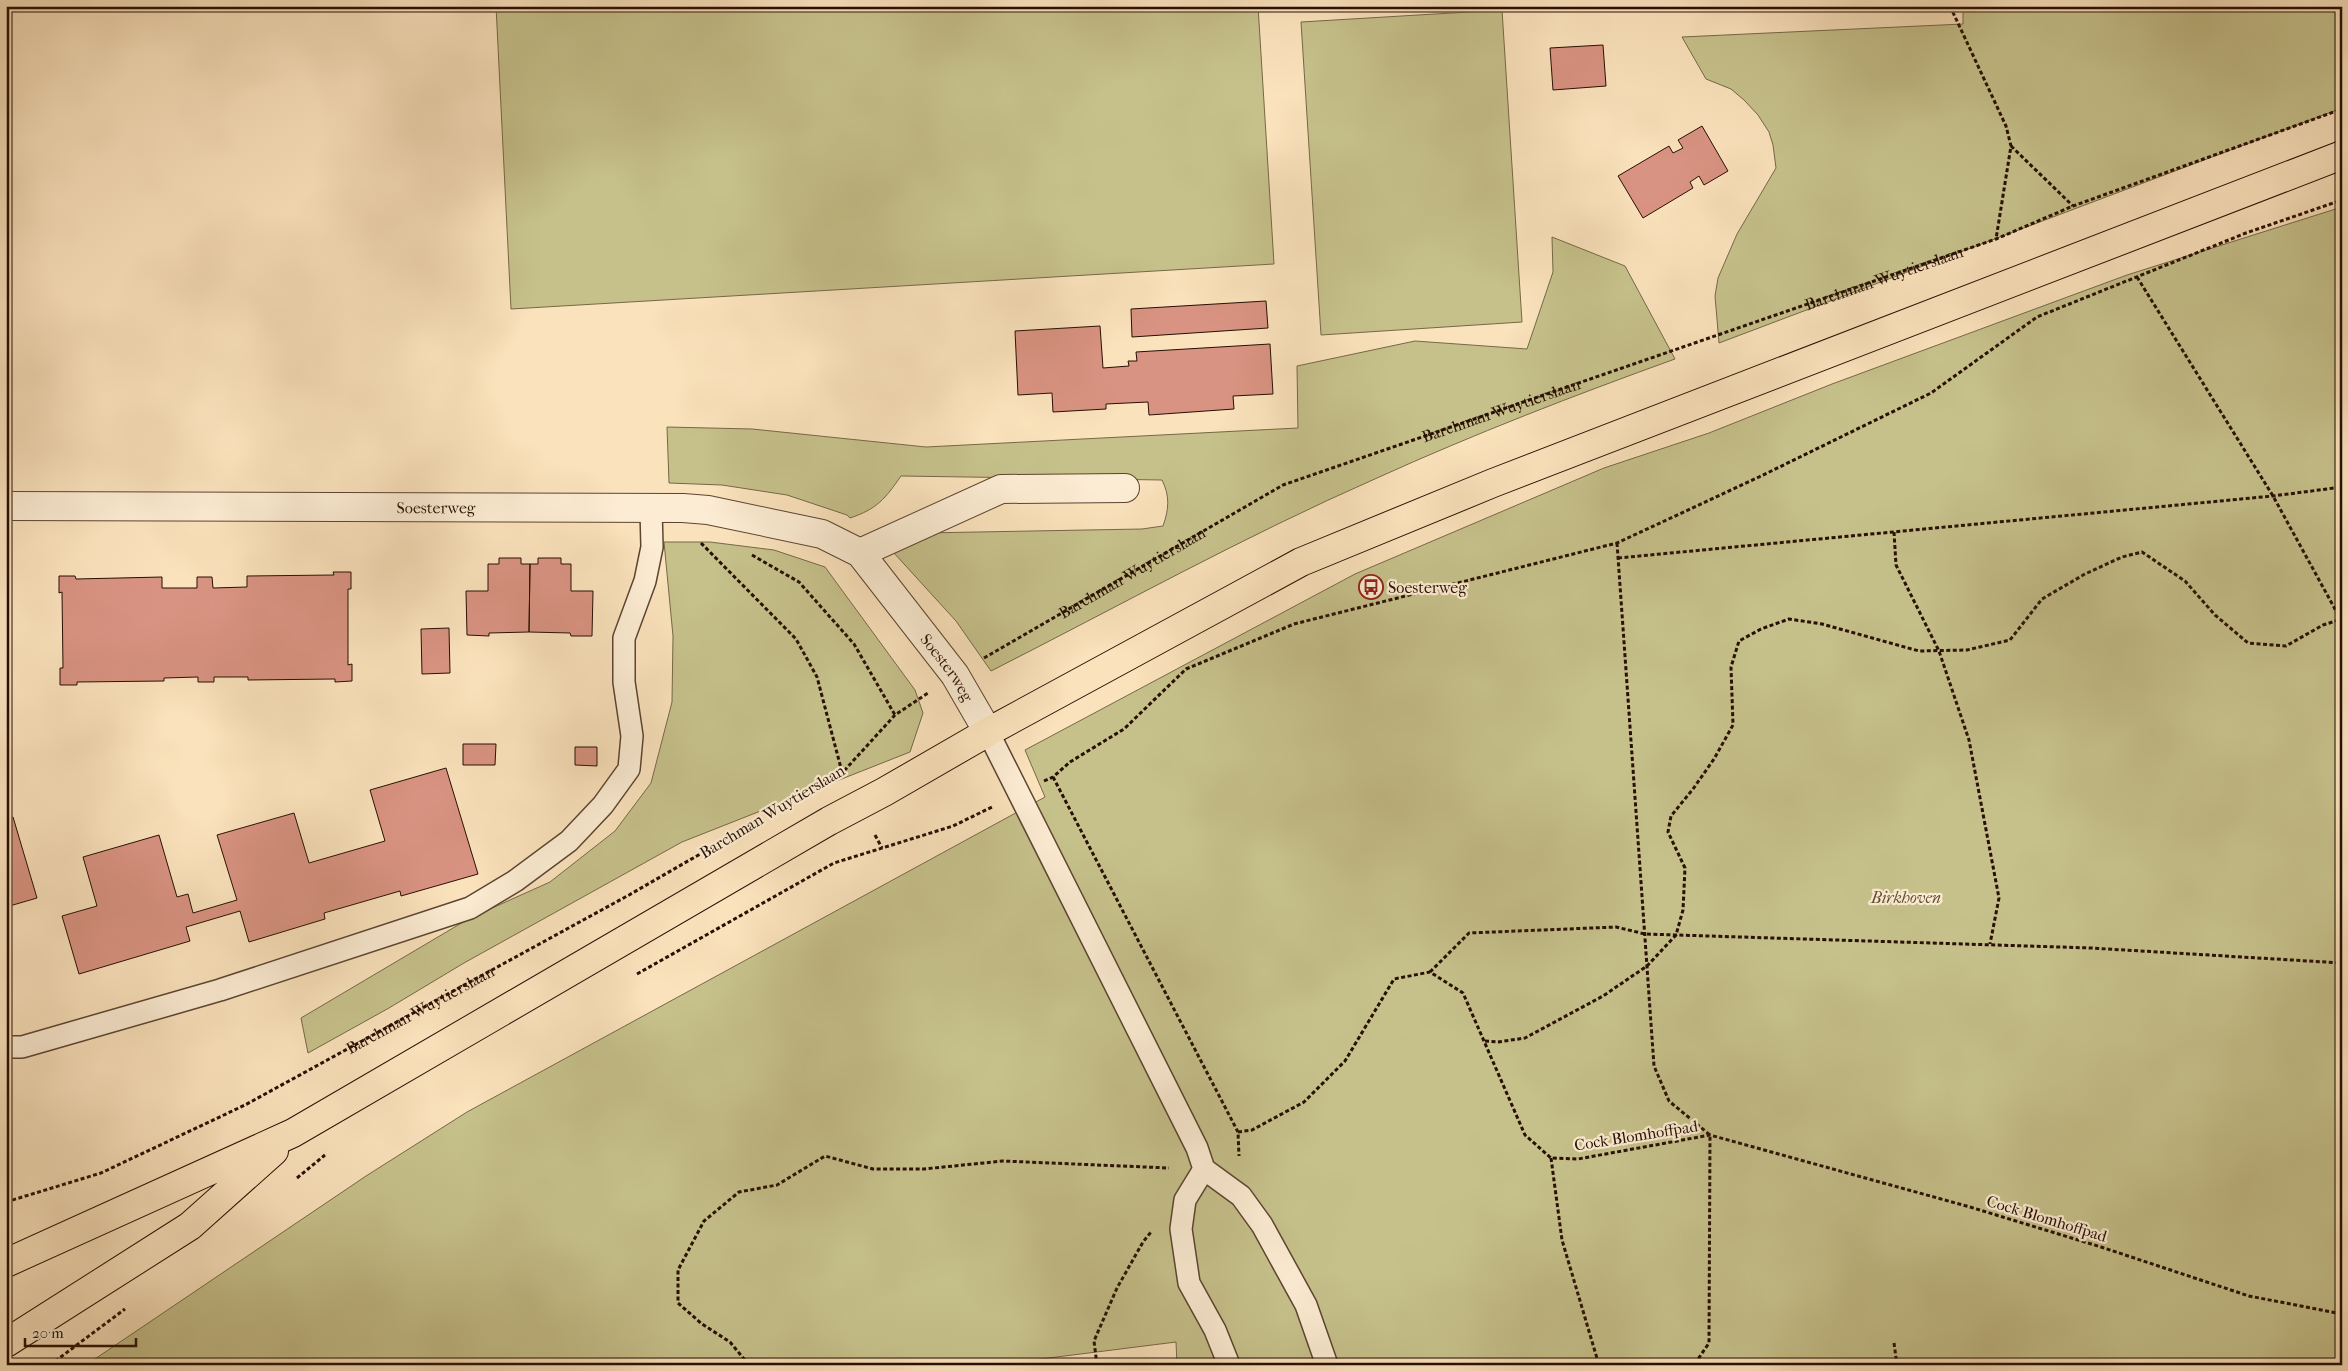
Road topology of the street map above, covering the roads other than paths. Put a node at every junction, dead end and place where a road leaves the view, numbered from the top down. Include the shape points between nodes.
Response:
1 (2342, 155) edge
2 (1125, 488) dead end
3 (6, 506) edge
4 (662, 509) junction
5 (860, 553) junction
6 (988, 732) junction
7 (6, 1048) edge
8 (293, 1133) junction
9 (1204, 1169) junction
10 (6, 1263) edge
11 (6, 1343) edge
12 (1229, 1365) edge
13 (1328, 1365) edge

1 - 6 main road via 1493,483 1301,562
2 - 5 street via 1001,490
3 - 4 street, Soesterweg
4 - 5 street, Soesterweg via 708,510 822,534
4 - 7 lane via 645,581 624,638 624,682 632,736 629,769 603,806 569,841 515,881 470,908 220,990 22,1047
5 - 6 street, Soesterweg via 954,675
6 - 8 main road
6 - 9 lane, Soesterweg via 1197,1148
8 - 10 main road
8 - 11 main road via 190,1226
9 - 12 lane via 1185,1200 1181,1230 1189,1283 1215,1330
9 - 13 lane via 1241,1196 1262,1225 1306,1305

